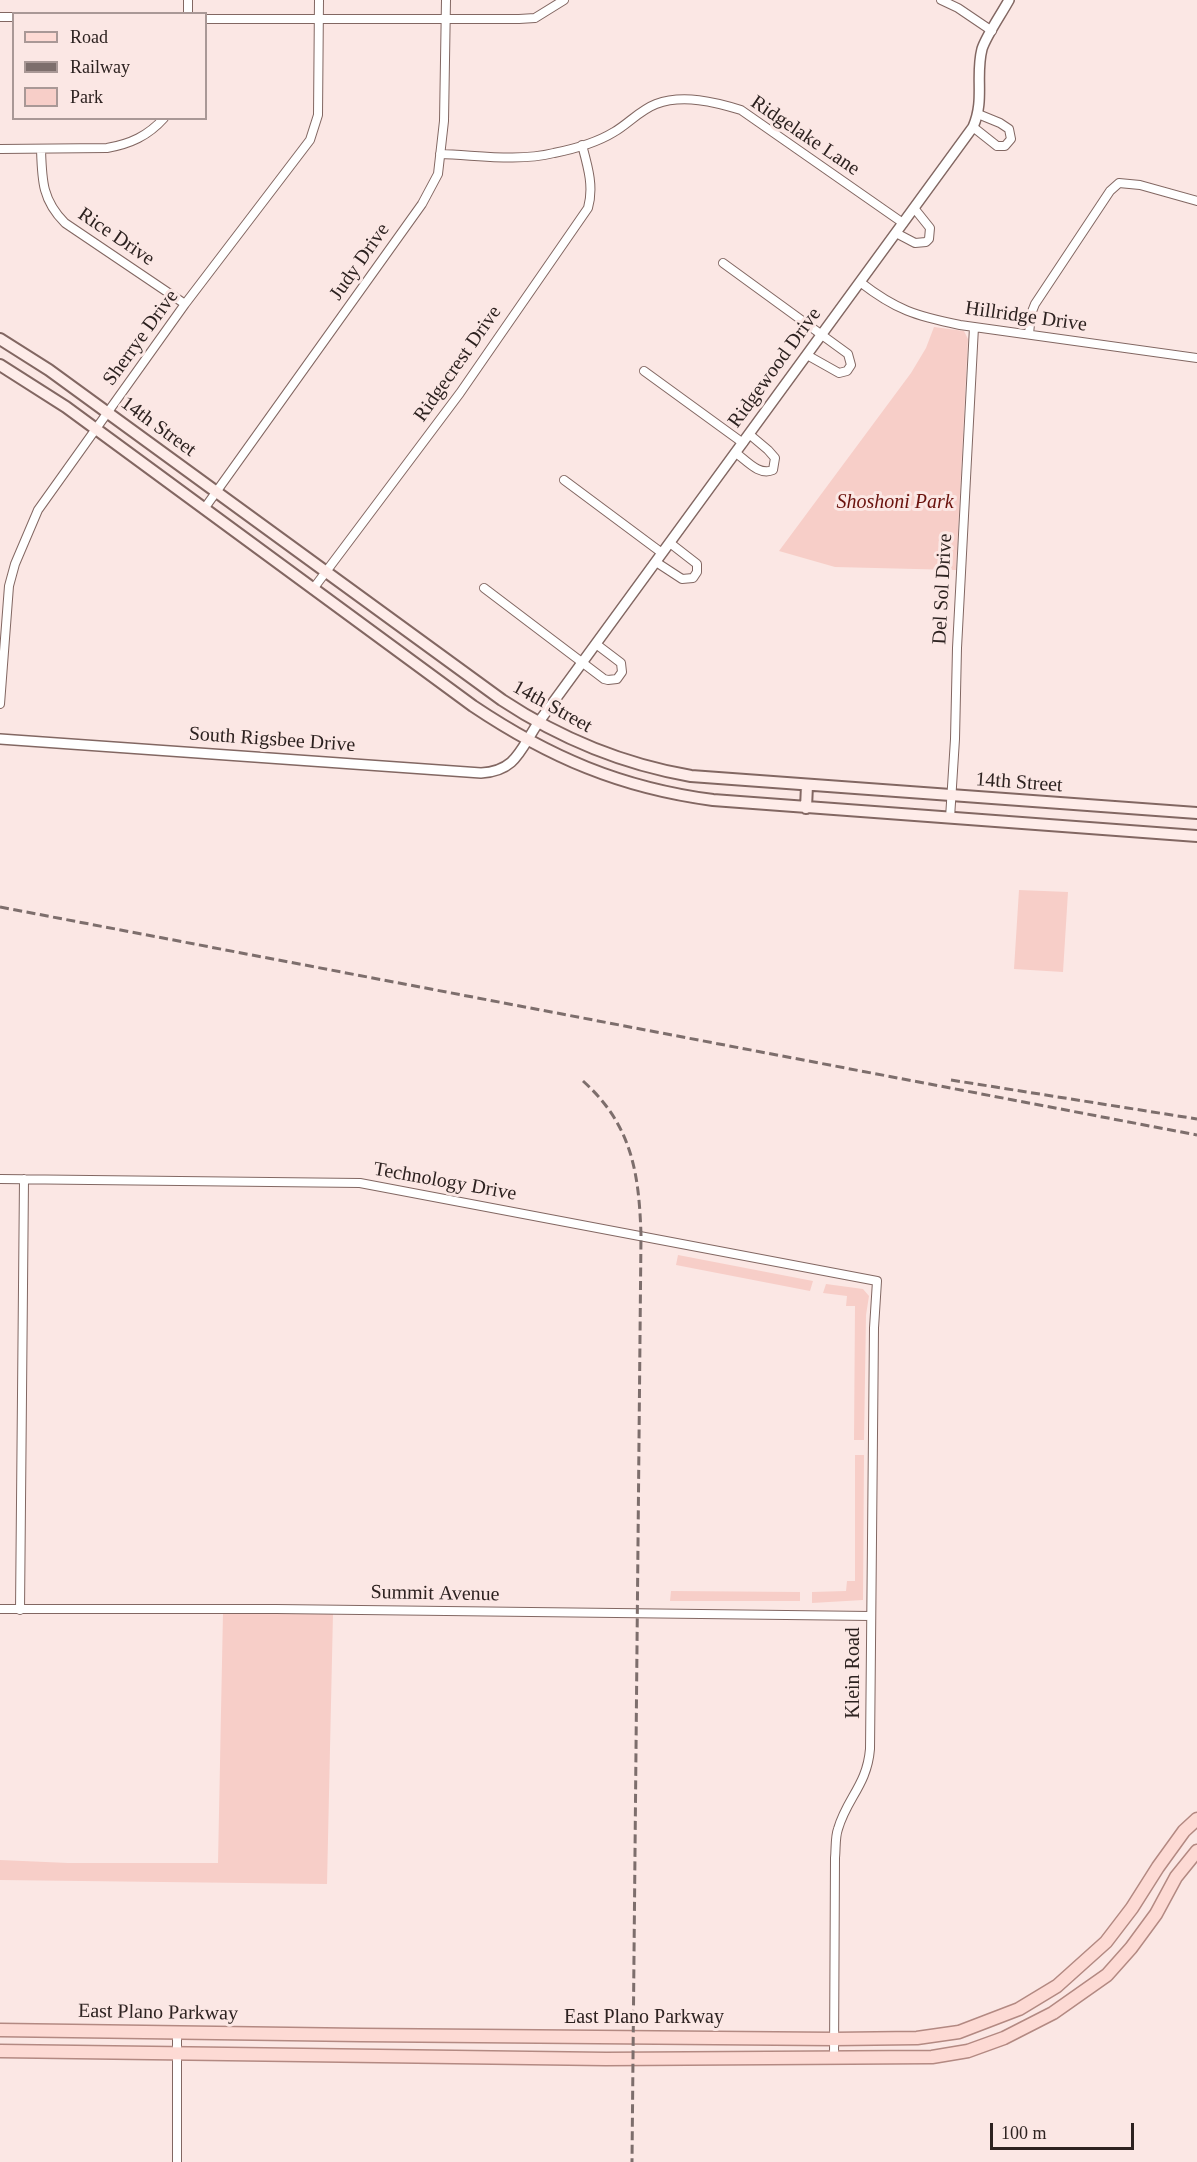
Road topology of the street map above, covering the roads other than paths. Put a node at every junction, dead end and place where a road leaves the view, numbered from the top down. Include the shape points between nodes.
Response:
1 (319, 0) edge
2 (446, 0) edge
3 (564, 0) edge
4 (941, 0) edge
5 (1009, 0) edge
6 (446, 18) junction
7 (207, 19) edge
8 (319, 20) junction
9 (992, 31) junction
10 (978, 114) junction
11 (162, 120) edge
12 (973, 127) junction
13 (582, 145) junction
14 (0, 149) edge
15 (41, 149) junction
16 (440, 154) junction
17 (1197, 201) edge
18 (914, 208) junction
19 (903, 223) junction
20 (896, 233) junction
21 (723, 262) dead end
22 (860, 282) junction
23 (185, 304) junction
24 (974, 327) junction
25 (822, 334) junction
26 (1029, 334) junction
27 (0, 339) edge
28 (807, 356) junction
29 (1197, 358) edge
30 (0, 365) edge
31 (644, 371) dead end
32 (107, 412) junction
33 (95, 429) junction
34 (749, 434) junction
35 (743, 443) junction
36 (736, 453) junction
37 (564, 480) dead end
38 (217, 492) junction
39 (204, 509) junction
40 (670, 543) junction
41 (662, 554) junction
42 (656, 562) junction
43 (326, 572) junction
44 (484, 588) dead end
45 (313, 589) junction
46 (596, 644) junction
47 (582, 662) junction
48 (0, 704) edge
49 (538, 723) junction
50 (0, 739) edge
51 (526, 740) junction
52 (643, 766) junction
53 (638, 785) junction
54 (807, 785) junction
55 (952, 796) junction
56 (806, 808) junction
57 (1151, 810) junction
58 (1197, 813) edge
59 (950, 818) junction
60 (1150, 832) junction
61 (1197, 836) edge
62 (0, 1179) edge
63 (24, 1179) junction
64 (877, 1281) joint
65 (0, 1610) edge
66 (20, 1610) junction
67 (871, 1616) junction
68 (1197, 1819) edge
69 (1197, 1851) edge
70 (1042, 1995) junction
71 (1053, 2013) junction
72 (0, 2030) edge
73 (15, 2030) junction
74 (177, 2033) junction
75 (300, 2034) junction
76 (475, 2036) junction
77 (601, 2038) junction
78 (834, 2039) junction
79 (0, 2050) edge
80 (15, 2051) junction
81 (177, 2053) junction
82 (300, 2055) junction
83 (475, 2056) junction
84 (834, 2058) junction
85 (600, 2059) junction
86 (177, 2162) edge

1 - 8 street, Sherrye Drive
2 - 6 street, Judy Drive
3 - 6 street via 535,18
4 - 9 street
5 - 9 street, Ridgewood Drive
6 - 8 street
6 - 16 street, Judy Drive
7 - 8 street
8 - 23 street, Sherrye Drive via 318,115 310,140
9 - 10 street, Ridgewood Drive via 983,46 980,63
10 - 12 street, Ridgewood Drive
10 - 12 street via 1009,129 1011,139 1005,146 997,146
11 - 15 street via 137,140 124,145
12 - 18 street, Ridgewood Drive
13 - 16 street, Ridgelake Lane via 524,157
13 - 19 street, Ridgelake Lane via 614,133 653,105 712,101 741,110
13 - 43 street, Ridgecrest Drive via 590,175 588,208 460,393
14 - 15 street
15 - 23 street, Rice Drive via 46,198 58,216
16 - 38 street, Judy Drive via 438,174 422,204
17 - 26 street via 1119,183 1035,304
18 - 19 street, Ridgewood Drive
18 - 20 street via 930,228 926,242 915,243
19 - 20 street, Ridgewood Drive
20 - 22 street, Ridgewood Drive
21 - 25 street
22 - 24 street, Hillridge Drive via 906,311
22 - 25 street, Ridgewood Drive
23 - 32 street, Sherrye Drive
24 - 26 street, Hillridge Drive
24 - 55 street, Del Sol Drive
25 - 28 street, Ridgewood Drive
25 - 28 street via 848,354 847,371 839,374
26 - 29 street, Hillridge Drive
27 - 32 main road, 14th Street
28 - 34 street, Ridgewood Drive
30 - 33 main road, 14th Street
31 - 35 street
32 - 33 street, Sherrye Drive
32 - 38 main road, 14th Street
33 - 39 main road, 14th Street
33 - 48 street, Sherrye Drive via 38,510 15,564 7,603
34 - 35 street, Ridgewood Drive
34 - 36 street via 775,458 774,470 760,471
35 - 36 street, Ridgewood Drive
36 - 40 street, Ridgewood Drive
37 - 41 street
38 - 39 street, Judy Drive
38 - 43 main road, 14th Street
39 - 45 main road, 14th Street
40 - 41 street, Ridgewood Drive
40 - 42 street via 697,564 693,578 682,579
41 - 42 street, Ridgewood Drive
42 - 46 street, Ridgewood Drive
43 - 45 street, Ridgecrest Drive
43 - 49 main road, 14th Street
44 - 47 street
45 - 51 main road, 14th Street
46 - 47 street, Ridgewood Drive
46 - 47 street via 621,663 620,676 608,680
47 - 49 street, Ridgewood Drive
49 - 51 street, Ridgewood Drive
49 - 52 main road, 14th Street via 584,746
50 - 51 street, South Rigsbee Drive via 481,773 509,766
51 - 53 main road, 14th Street via 584,767
52 - 53 main road
52 - 54 main road, 14th Street via 691,776
53 - 56 main road, 14th Street via 697,798
54 - 55 main road, 14th Street
54 - 56 main road
55 - 57 main road, 14th Street
55 - 59 street, Del Sol Drive
56 - 59 main road, 14th Street
57 - 58 main road, 14th Street
57 - 60 main road
59 - 60 main road, 14th Street
60 - 61 main road, 14th Street
62 - 63 street, Technology Drive
63 - 64 street, Technology Drive via 360,1183
63 - 66 street
64 - 67 street, Klein Road
65 - 66 street, Summit Avenue
66 - 67 street, Summit Avenue
67 - 78 street, Klein Road via 869,1763 837,1830
68 - 70 main road, East Plano Parkway via 1184,1831 1106,1942
69 - 71 main road, East Plano Parkway via 1176,1877 1156,1914 1107,1975
70 - 71 main road
70 - 78 main road, East Plano Parkway via 959,2032 917,2038
71 - 84 main road, East Plano Parkway via 968,2051 933,2057
72 - 73 main road, East Plano Parkway
73 - 74 main road, East Plano Parkway
73 - 80 main road
74 - 75 main road, East Plano Parkway
74 - 81 street
75 - 76 main road, East Plano Parkway
75 - 82 main road
76 - 77 main road, East Plano Parkway
76 - 83 main road
77 - 78 main road, East Plano Parkway
77 - 85 main road
78 - 84 street, Klein Road
79 - 80 main road, East Plano Parkway
80 - 81 main road, East Plano Parkway
81 - 82 main road, East Plano Parkway
81 - 86 street
82 - 83 main road, East Plano Parkway
83 - 85 main road, East Plano Parkway
84 - 85 main road, East Plano Parkway

